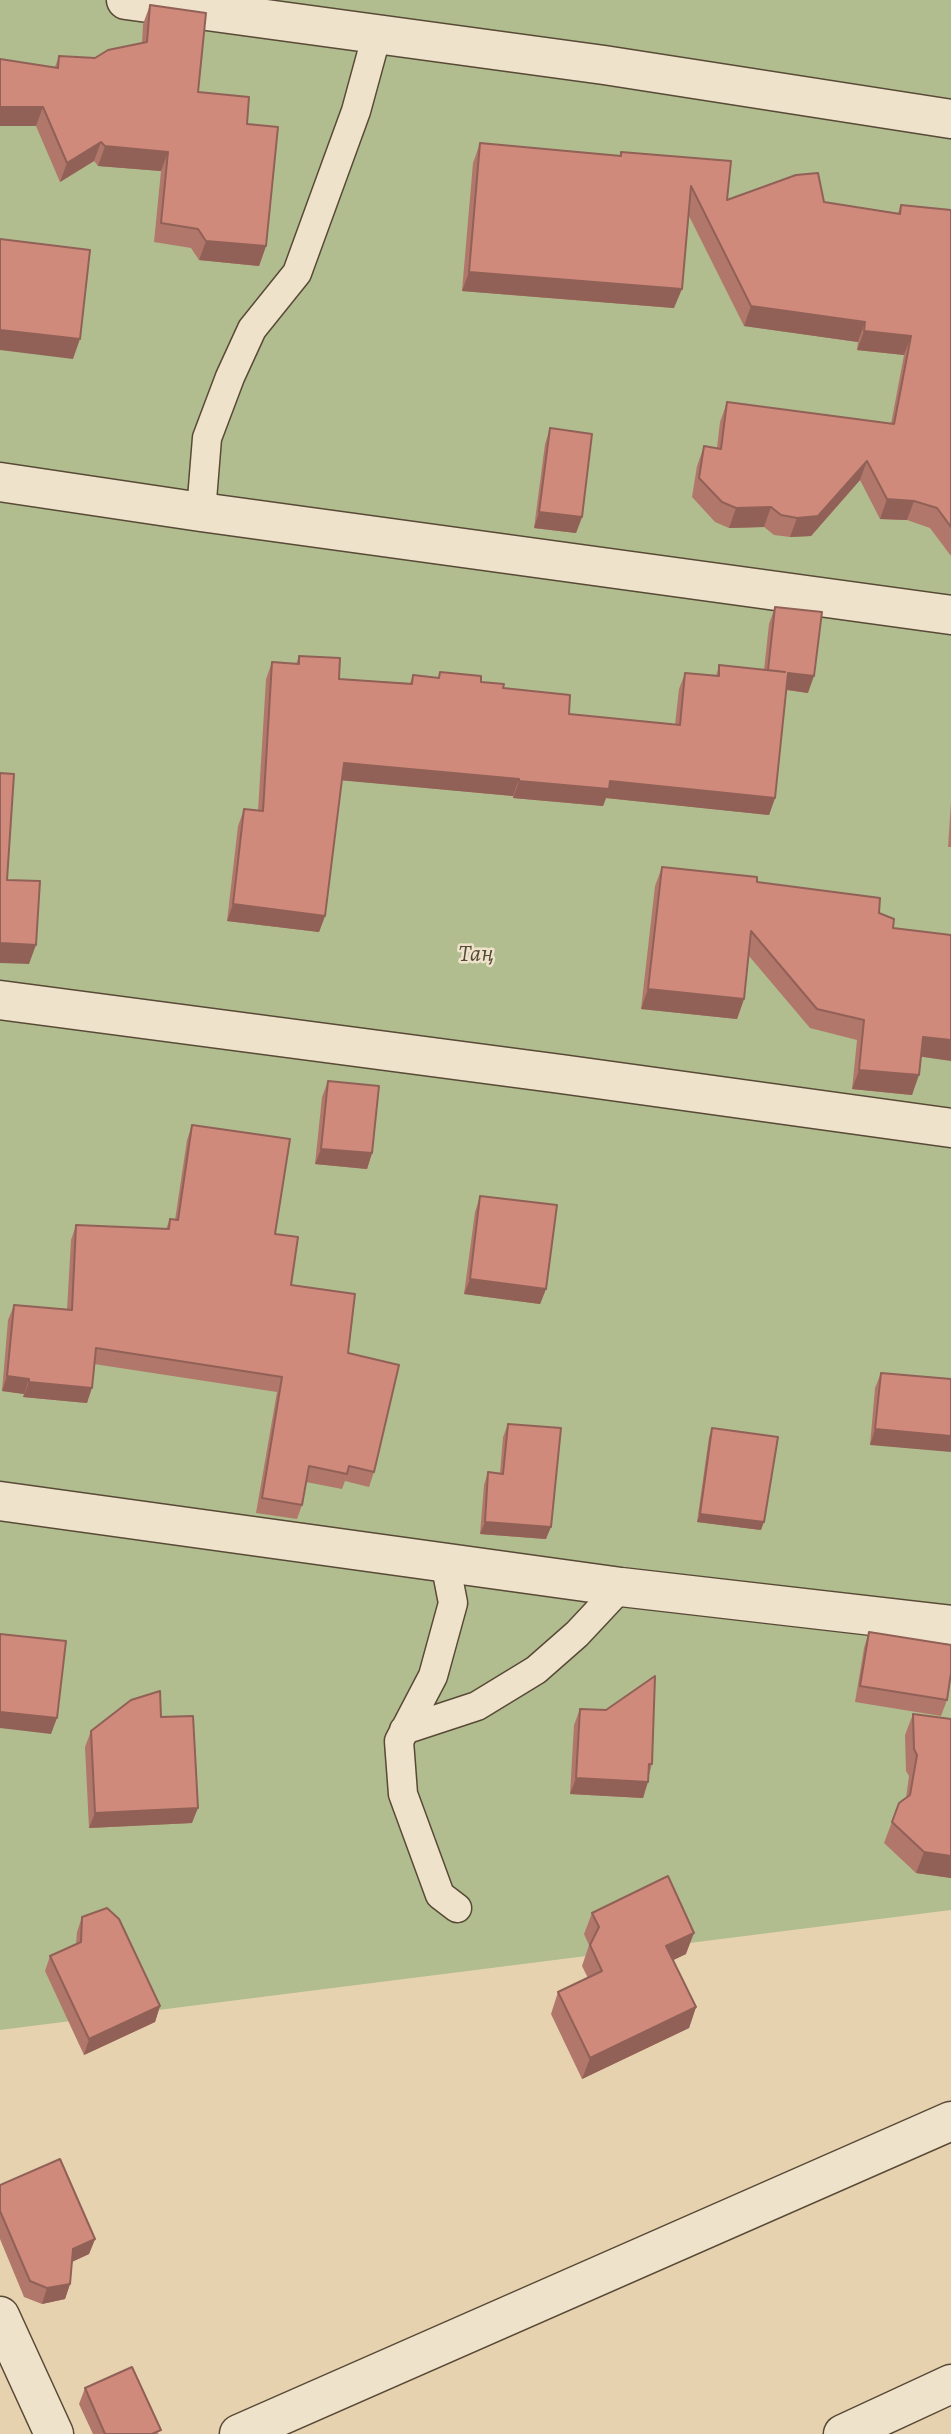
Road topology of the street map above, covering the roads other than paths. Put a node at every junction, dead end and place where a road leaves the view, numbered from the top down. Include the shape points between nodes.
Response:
1 (126, 0) edge
2 (216, 6) edge
3 (377, 34) junction
4 (951, 118) edge
5 (0, 482) edge
6 (201, 512) junction
7 (951, 615) edge
8 (0, 1000) edge
9 (951, 1128) edge
10 (0, 1501) edge
11 (445, 1562) junction
12 (621, 1587) junction
13 (951, 1625) edge
14 (404, 1730) junction
15 (457, 1908) dead end
16 (951, 2121) edge
17 (0, 2316) edge
18 (951, 2384) edge
19 (54, 2434) edge
20 (239, 2434) edge
21 (843, 2434) edge

1 - 2 street
2 - 3 street
3 - 4 street
3 - 6 lane via 356,111 297,273 252,329 211,426
5 - 6 street
6 - 7 street
8 - 9 street
10 - 11 street
11 - 12 street
11 - 14 lane via 453,1603 433,1676
12 - 13 street
12 - 14 lane via 536,1670 477,1706
14 - 15 lane via 399,1741 403,1794 440,1895
16 - 20 street
17 - 19 street
18 - 21 street

